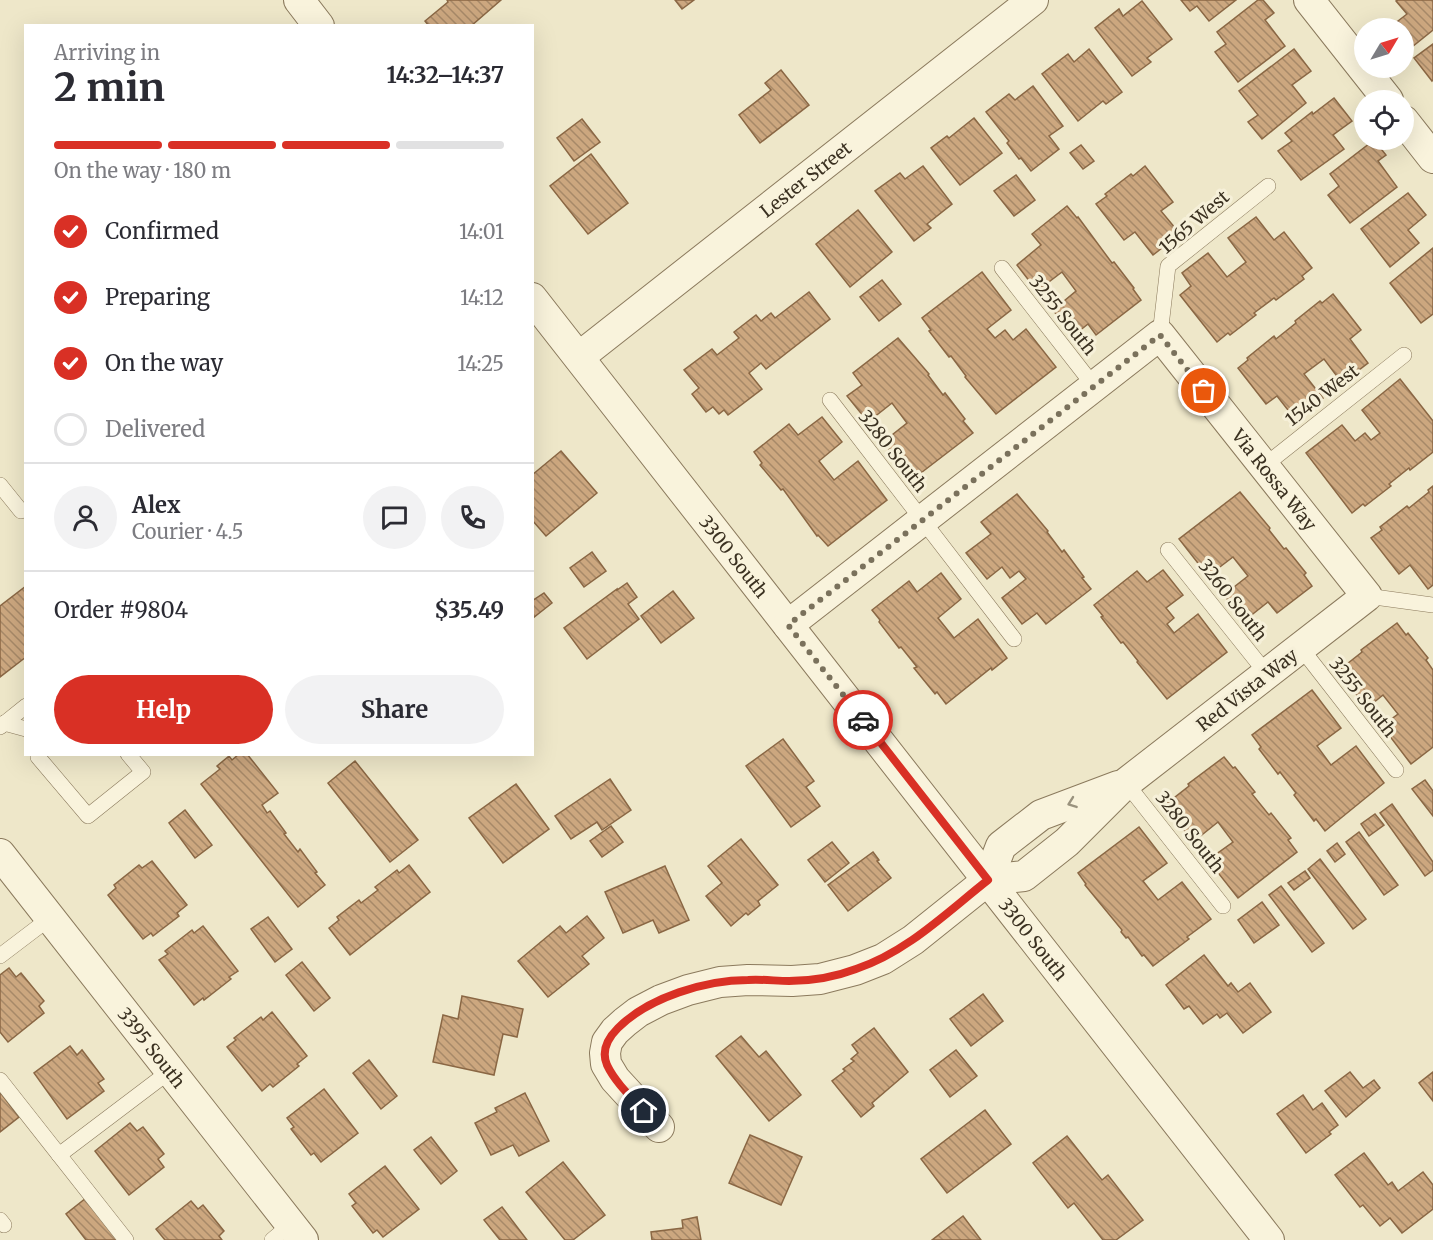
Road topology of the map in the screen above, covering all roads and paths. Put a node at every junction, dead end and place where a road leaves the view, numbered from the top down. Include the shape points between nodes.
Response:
1 (299, 0) edge
2 (1033, 0) edge
3 (1309, 0) edge
4 (317, 24) edge
5 (1380, 90) edge
6 (1414, 134) edge
7 (1433, 158) edge
8 (1268, 186) dead end
9 (1002, 268) dead end
10 (534, 301) edge
11 (1160, 335) junction
12 (1404, 355) dead end
13 (579, 357) junction
14 (1094, 386) junction
15 (830, 400) dead end
16 (1264, 466) junction
17 (0, 485) edge
18 (21, 511) dead end
19 (922, 520) junction
20 (1168, 550) dead end
21 (1367, 596) junction
22 (1433, 605) edge
23 (788, 625) junction
24 (1014, 639) dead end
25 (1301, 648) junction
26 (1267, 674) junction
27 (24, 708) edge
28 (2, 725) edge
29 (24, 729) edge
30 (38, 756) edge
31 (130, 756) edge
32 (1396, 770) dead end
33 (1126, 783) junction
34 (0, 854) edge
35 (988, 880) junction
36 (1223, 906) dead end
37 (50, 918) junction
38 (0, 956) edge
39 (170, 1071) junction
40 (0, 1080) edge
41 (658, 1127) dead end
42 (59, 1155) junction
43 (289, 1235) edge
44 (126, 1240) edge
45 (1269, 1240) edge

1 - 4 street
2 - 13 street, Lester Street
3 - 5 street
6 - 7 street
8 - 11 lane, 1565 West via 1168,266
9 - 14 lane, 3255 South
10 - 13 street, 3300 South
11 - 14 street
11 - 16 street, Via Rossa Way
12 - 16 lane, 1540 West
13 - 23 street, 3300 South
14 - 19 street
15 - 19 lane, 3280 South
16 - 21 street, Via Rossa Way
17 - 18 lane
19 - 23 street
19 - 24 lane, 3280 South
20 - 26 lane, 3260 South
21 - 22 lane
21 - 25 street, Red Vista Way
23 - 35 street, 3300 South
25 - 26 street, Red Vista Way
25 - 32 lane, 3255 South
26 - 33 street, Red Vista Way
27 - 28 lane
28 - 29 lane
30 - 31 lane via 88,816 143,772
33 - 35 street, Red Vista Way via 1041,815 1001,846
33 - 36 lane, 3280 South
34 - 37 street, 3395 South
35 - 41 street via 913,940 883,959 855,970 820,979 720,982 688,990 638,1012 607,1042 606,1064
35 - 45 street, 3300 South
37 - 38 lane
37 - 39 street, 3395 South
39 - 42 lane
39 - 43 street, 3395 South
40 - 42 lane
42 - 44 lane

